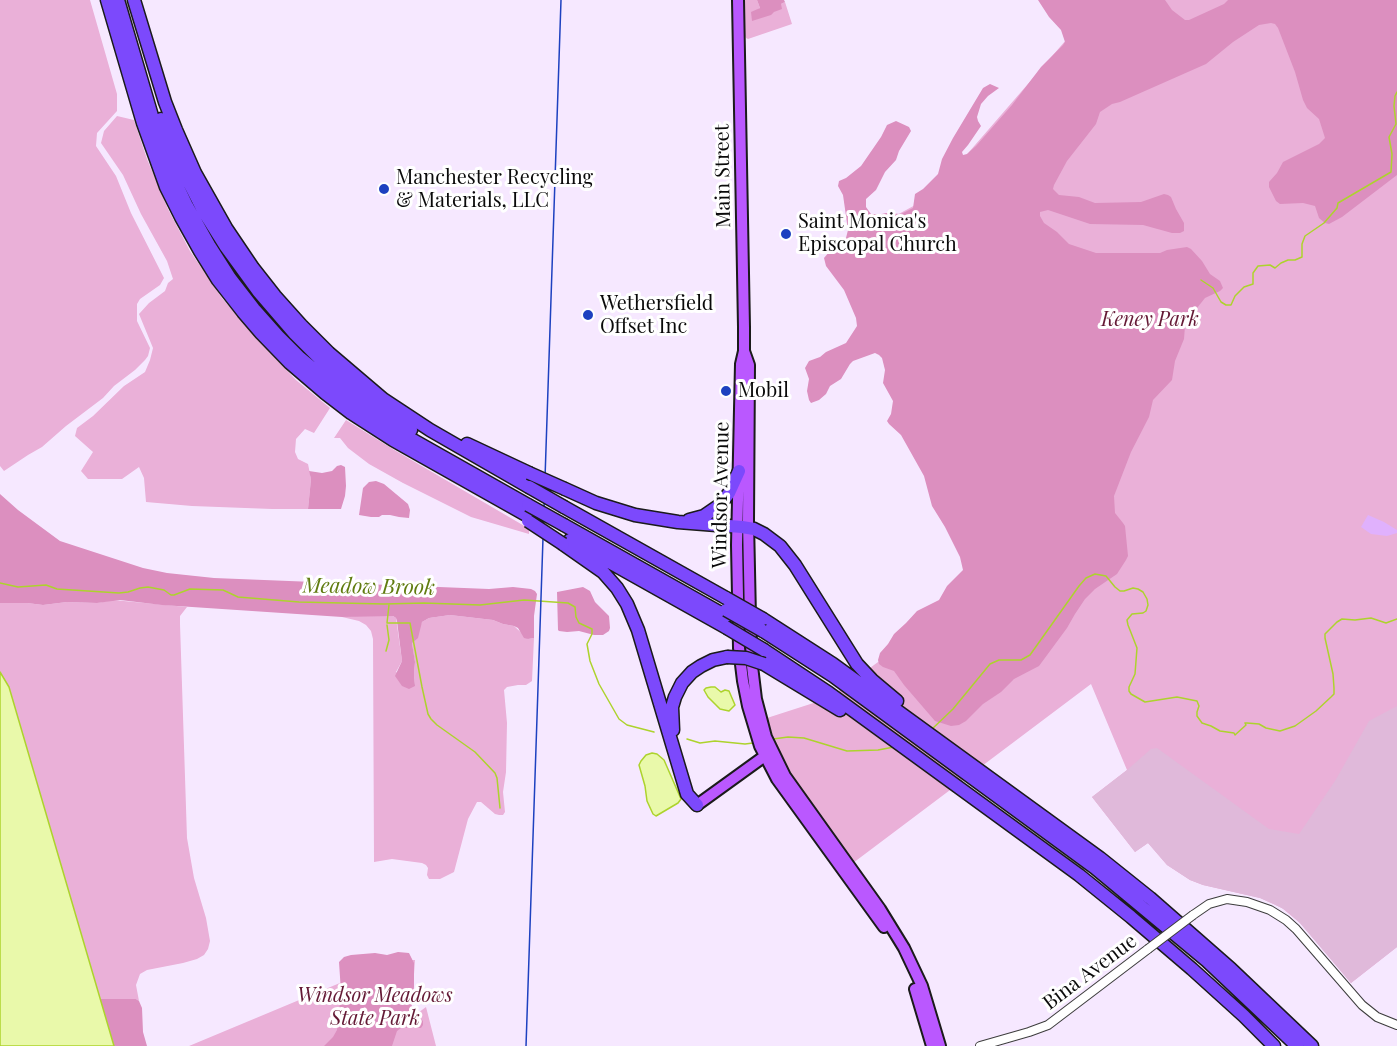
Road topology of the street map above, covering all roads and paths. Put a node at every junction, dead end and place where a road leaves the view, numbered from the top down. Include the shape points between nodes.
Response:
1 (107, 0) edge
2 (118, 0) edge
3 (124, 0) edge
4 (135, 0) edge
5 (738, 0) edge
6 (744, 351) joint
7 (342, 387) junction
8 (360, 401) junction
9 (430, 430) junction
10 (744, 471) junction
11 (528, 505) junction
12 (668, 521) junction
13 (564, 526) junction
14 (743, 527) junction
15 (726, 613) junction
16 (763, 635) junction
17 (892, 722) junction
18 (765, 745) junction
19 (939, 757) junction
20 (697, 805) junction
21 (877, 910) junction
22 (1397, 1025) edge
23 (1255, 1026) junction
24 (932, 1046) edge
25 (940, 1046) edge
26 (980, 1046) edge
27 (1269, 1046) edge
28 (1274, 1046) edge
29 (1289, 1046) edge
30 (1298, 1046) edge
31 (1312, 1046) edge

1 - 7 highway via 150,145 190,234 248,319 290,363
2 - 7 highway via 163,149 202,234 236,287 270,327 300,358
3 - 7 highway via 158,113 204,212 267,301
4 - 7 highway via 171,117 213,208 275,296 322,347
5 - 6 main road, Main Street
6 - 10 main road, Windsor Avenue via 748,365
7 - 8 highway
7 - 8 highway
8 - 9 highway via 392,405
8 - 11 highway via 387,426
8 - 11 highway via 393,441 514,508
9 - 11 highway
9 - 12 highway, bridge via 596,502
10 - 12 highway via 713,510 696,518
10 - 14 main road, Windsor Avenue
11 - 13 highway
11 - 13 highway, bridge
12 - 14 highway
13 - 15 highway
13 - 15 highway
13 - 20 highway via 627,603 687,794
14 - 17 highway via 764,534 783,550 804,577 857,664 872,680
14 - 18 main road, Windsor Avenue via 741,663 748,706
15 - 16 highway, bridge
15 - 16 highway
16 - 17 highway
16 - 17 highway via 833,664
17 - 19 highway
17 - 19 highway via 927,732
17 - 19 highway via 885,738
17 - 20 highway, bridge via 809,691 764,664 746,658 727,657 707,663 689,675 672,707 673,731
18 - 20 main road
18 - 21 main road, Windsor Avenue via 777,778
19 - 23 highway
19 - 29 highway via 1137,908
19 - 30 highway via 1134,898
19 - 31 highway via 1075,839 1231,969
21 - 24 main road, Windsor Avenue via 907,968
21 - 25 main road, Windsor Avenue via 899,937 914,966
22 - 26 street, Bina Avenue, bridge via 1362,1005 1280,916 1264,907 1227,899 1192,915 1048,1025
23 - 27 highway
23 - 28 highway

